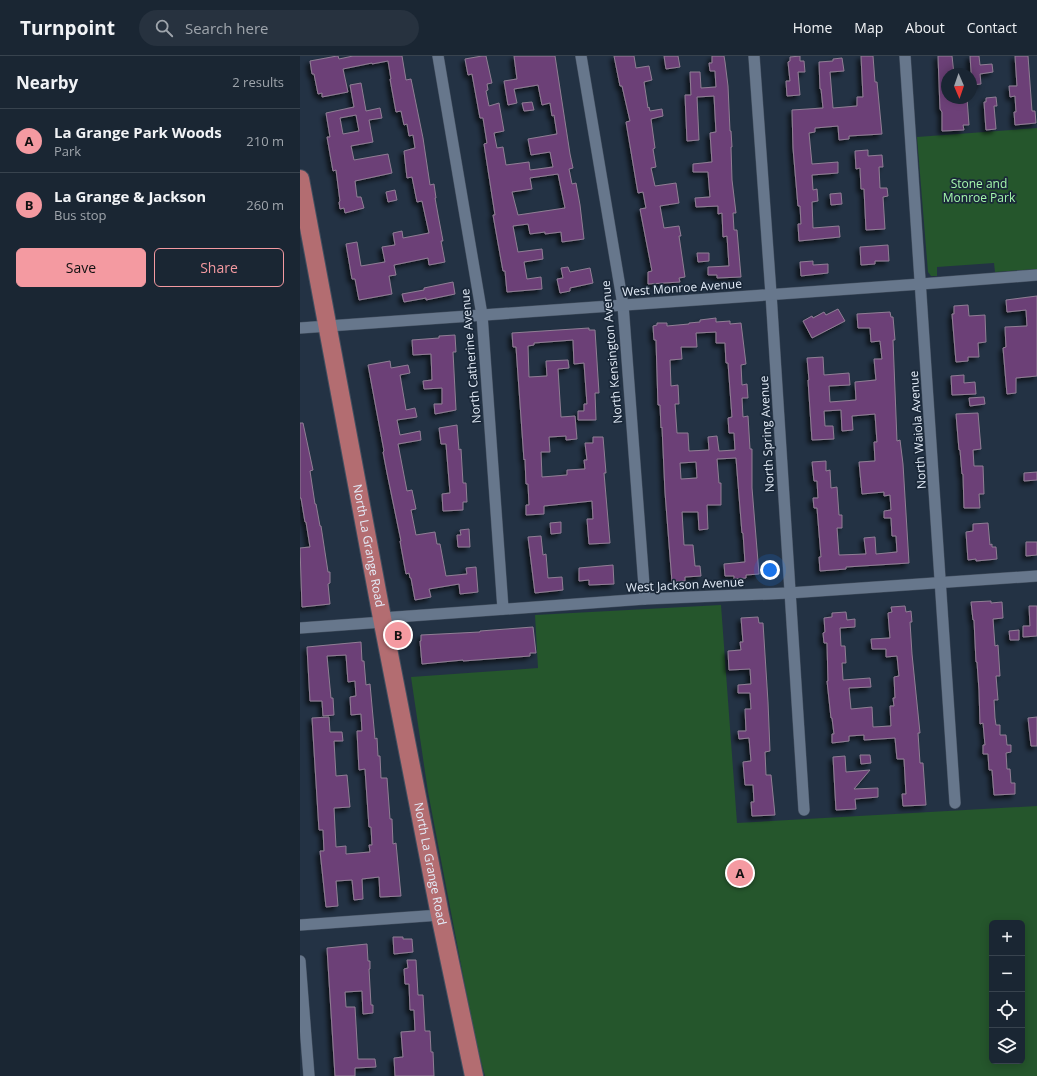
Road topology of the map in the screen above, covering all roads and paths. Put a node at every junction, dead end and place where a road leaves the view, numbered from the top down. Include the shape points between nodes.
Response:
1 (438, 56) edge
2 (581, 56) edge
3 (754, 56) edge
4 (905, 56) edge
5 (300, 179) edge
6 (1037, 275) edge
7 (921, 284) junction
8 (771, 294) junction
9 (623, 305) junction
10 (482, 315) junction
11 (328, 326) junction
12 (300, 328) edge
13 (1037, 576) edge
14 (941, 582) junction
15 (789, 593) junction
16 (646, 599) junction
17 (503, 609) junction
18 (382, 620) junction
19 (300, 628) edge
20 (955, 803) dead end
21 (804, 810) dead end
22 (440, 915) junction
23 (300, 925) edge
24 (300, 961) edge
25 (309, 1076) edge
26 (474, 1076) edge

1 - 10 street, North Catherine Avenue
2 - 9 street, North Kensington Avenue
3 - 8 street, North Spring Avenue
4 - 7 street, North Waiola Avenue
5 - 11 main road, North La Grange Road
6 - 7 street, West Monroe Avenue
7 - 8 street, West Monroe Avenue
7 - 14 street, North Waiola Avenue
8 - 9 street, West Monroe Avenue
8 - 15 street, North Spring Avenue
9 - 10 street, West Monroe Avenue
9 - 16 street, North Kensington Avenue
10 - 11 street, West Monroe Avenue
10 - 17 street, North Catherine Avenue
11 - 12 street, West Monroe Avenue
11 - 18 main road, North La Grange Road
13 - 14 street, West Jackson Avenue
14 - 15 street, West Jackson Avenue
14 - 20 street, North Waiola Avenue
15 - 16 street, West Jackson Avenue
15 - 21 street, North Spring Avenue
16 - 17 street, West Jackson Avenue
17 - 18 street, West Jackson Avenue
18 - 19 street, West Jackson Avenue
18 - 22 main road, North La Grange Road
22 - 23 street
22 - 26 main road, North La Grange Road
24 - 25 street

